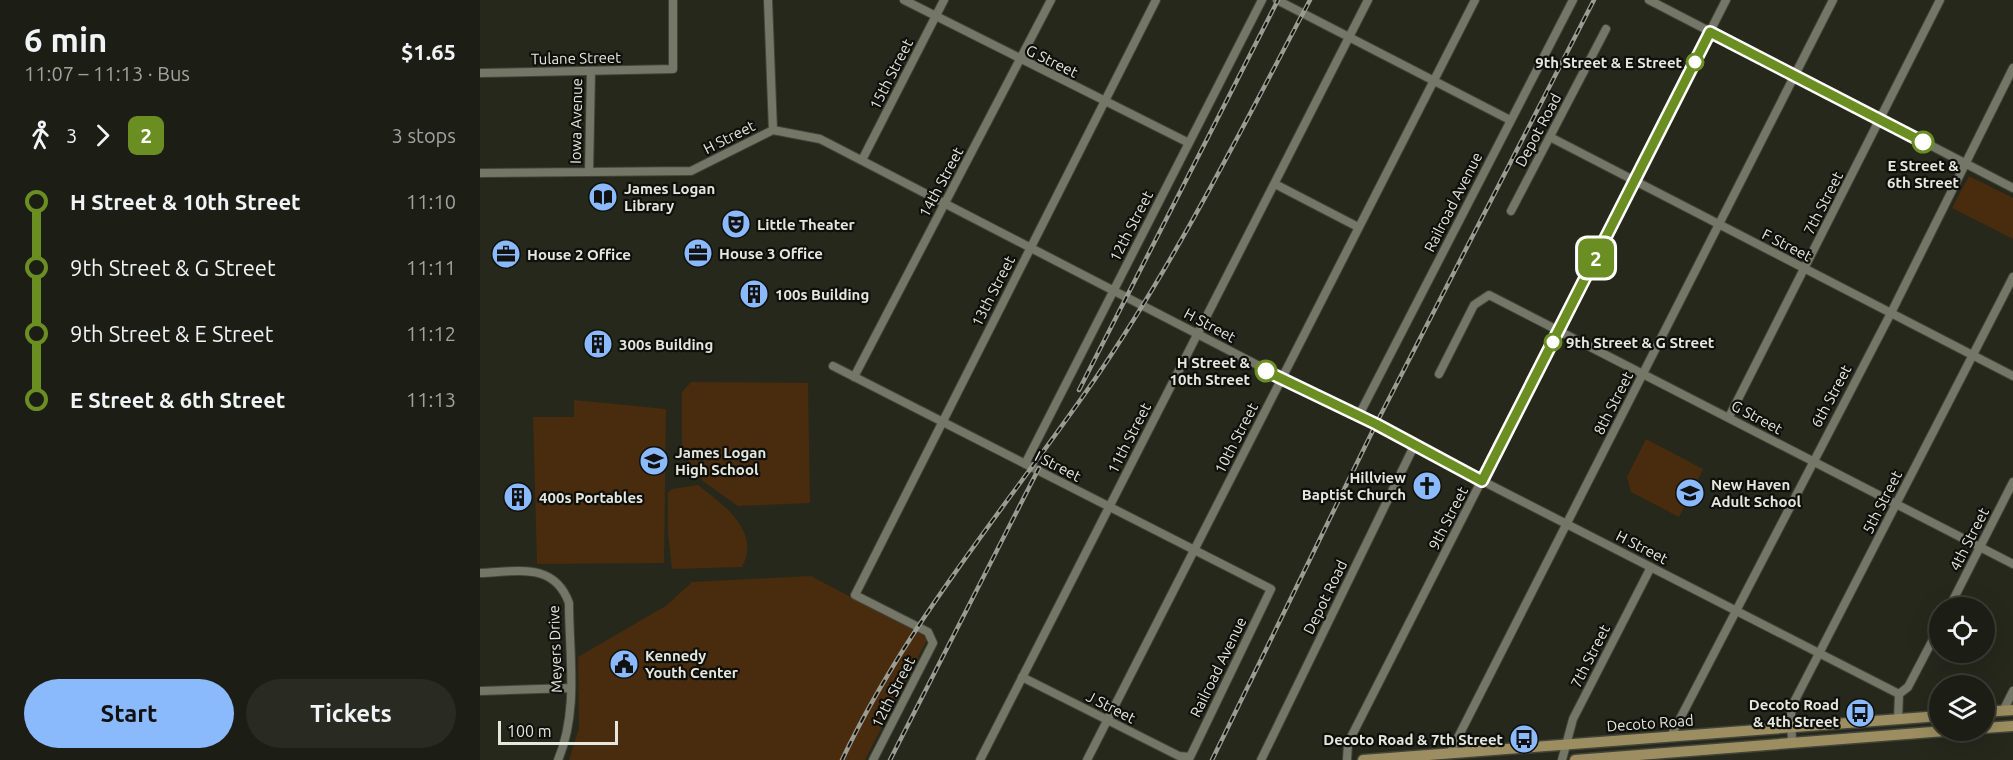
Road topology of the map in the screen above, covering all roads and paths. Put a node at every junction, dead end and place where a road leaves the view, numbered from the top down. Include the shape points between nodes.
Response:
1 (673, 0) edge
2 (768, 0) edge
3 (904, 0) edge
4 (944, 0) edge
5 (1051, 0) edge
6 (1156, 0) edge
7 (1262, 0) edge
8 (1277, 0) edge
9 (1368, 0) edge
10 (1475, 0) edge
11 (1573, 0) edge
12 (1649, 0) edge
13 (1726, 0) edge
14 (1833, 0) edge
15 (1940, 0) edge
16 (936, 17) junction
17 (1606, 30) dead end
18 (1710, 32) junction
19 (1349, 37) junction
20 (1020, 60) junction
21 (2013, 68) edge
22 (591, 71) junction
23 (480, 73) edge
24 (1794, 75) junction
25 (1434, 81) junction
26 (1104, 101) junction
27 (1880, 119) junction
28 (1510, 120) junction
29 (773, 130) junction
30 (1550, 137) junction
31 (1189, 143) junction
32 (862, 160) junction
33 (1964, 163) junction
34 (589, 172) junction
35 (480, 173) edge
36 (1635, 181) junction
37 (1275, 184) junction
38 (2013, 188) edge
39 (945, 203) junction
40 (1511, 211) dead end
41 (1719, 224) junction
42 (1358, 227) junction
43 (1030, 248) junction
44 (1805, 269) junction
45 (2013, 277) edge
46 (1113, 291) junction
47 (1891, 313) junction
48 (1560, 330) junction
49 (1198, 333) junction
50 (1973, 355) junction
51 (833, 366) dead end
52 (1643, 373) junction
53 (1439, 374) dead end
54 (2013, 376) edge
55 (854, 377) junction
56 (1282, 379) junction
57 (1358, 417) junction
58 (1729, 417) junction
59 (941, 423) junction
60 (1414, 446) junction
61 (1812, 462) junction
62 (1025, 464) junction
63 (1482, 481) junction
64 (2013, 482) edge
65 (1896, 504) junction
66 (1109, 507) junction
67 (1567, 524) junction
68 (1980, 547) junction
69 (1194, 550) junction
70 (2013, 564) edge
71 (1651, 567) junction
72 (480, 573) edge
73 (1271, 589) joint
74 (1955, 597) edge
75 (1736, 610) junction
76 (932, 636) joint
77 (1929, 647) edge
78 (1820, 651) junction
79 (1022, 677) junction
80 (571, 688) junction
81 (480, 691) edge
82 (2013, 691) edge
83 (1899, 694) junction
84 (2008, 710) edge
85 (1929, 717) edge
86 (1899, 719) junction
87 (1107, 720) junction
88 (2013, 726) edge
89 (1791, 727) junction
90 (1995, 727) edge
91 (1929, 732) edge
92 (1671, 736) junction
93 (1792, 743) junction
94 (1565, 744) junction
95 (1450, 753) junction
96 (1190, 757) joint
97 (558, 760) edge
98 (873, 760) edge
99 (980, 760) edge
100 (1087, 760) edge
101 (1261, 760) edge
102 (1347, 760) edge
103 (1363, 760) edge
104 (1562, 760) edge
105 (1575, 760) edge

1 - 22 street, Tulane Street via 673,69
2 - 29 street
3 - 16 street, G Street
4 - 16 street, 15th Street
5 - 20 street, 14th Street
6 - 26 street, 13th Street
7 - 31 street, 12th Street
8 - 19 street
9 - 19 street, 11th Street
10 - 25 street, 10th Street
11 - 28 street, Railroad Avenue
12 - 18 street
13 - 18 street, 9th Street
14 - 24 street, 8th Street
15 - 27 street, 7th Street
16 - 20 street, G Street
16 - 32 street, 15th Street
17 - 30 street, Depot Road
18 - 24 street
18 - 36 street, 9th Street
19 - 25 street
19 - 37 street, 11th Street
20 - 26 street, G Street
20 - 39 street, 14th Street
21 - 33 street, 6th Street
22 - 23 street, Tulane Street
22 - 34 street, Iowa Avenue
24 - 27 street
24 - 41 street, 8th Street
25 - 28 street
25 - 42 street, 10th Street
26 - 31 street, G Street
26 - 43 street, 13th Street
27 - 33 street
27 - 44 street, 7th Street
28 - 57 street, Railroad Avenue
29 - 32 street, H Street via 820,139
29 - 34 street, H Street via 691,171
30 - 36 street, F Street
30 - 40 street, Depot Road
31 - 46 street, 12th Street
32 - 39 street, H Street
33 - 38 street
33 - 47 street, 6th Street
34 - 35 street, H Street
36 - 41 street, F Street
36 - 48 street, 9th Street
37 - 42 street
37 - 49 street, 11th Street
39 - 43 street, H Street
39 - 55 street, 14th Street
41 - 44 street, F Street
41 - 52 street, 8th Street
42 - 56 street, 10th Street
43 - 46 street, H Street
43 - 59 street, 13th Street
44 - 47 street, F Street
44 - 58 street, 7th Street
45 - 50 street, 5th Street
46 - 49 street, H Street
46 - 62 street, 12th Street
47 - 50 street, F Street
47 - 61 street, 6th Street
48 - 52 street, G Street
48 - 53 street, G Street via 1489,295 1474,304
48 - 63 street, 9th Street
49 - 56 street, H Street
49 - 66 street, 11th Street
50 - 54 street, F Street
50 - 65 street, 5th Street
51 - 55 street, I Street
52 - 58 street, G Street
52 - 67 street, 8th Street
55 - 59 street, I Street
56 - 57 street, H Street
56 - 69 street, 10th Street
57 - 60 street, H Street
58 - 61 street, G Street
59 - 62 street, I Street
59 - 76 street, 13th Street via 855,595
60 - 63 street, H Street
60 - 101 street, Depot Road
61 - 65 street, G Street
61 - 75 street, 6th Street
62 - 66 street, I Street
63 - 67 street, H Street
63 - 102 street, 9th Street via 1348,743
64 - 68 street, 4th Street
65 - 68 street, G Street
65 - 78 street, 5th Street
66 - 69 street, I Street
66 - 79 street, 11th Street
67 - 71 street, H Street
67 - 95 street, 8th Street
68 - 70 street, G Street
68 - 74 street, 4th Street
69 - 73 street, I Street
69 - 87 street, 10th Street
71 - 75 street, H Street
71 - 94 street, 7th Street via 1573,719
72 - 80 street, Meyers Drive via 534,571 552,577 561,586 569,603
73 - 96 street, Railroad Avenue
75 - 78 street, H Street
75 - 92 street, 6th Street
76 - 98 street, 12th Street via 933,643
77 - 83 street via 1908,687
78 - 83 street, H Street
78 - 89 street, 5th Street via 1793,704
79 - 87 street, J Street
79 - 99 street, 11th Street
80 - 81 street
80 - 97 street, Meyers Drive via 569,729
82 - 84 street
83 - 86 street
85 - 86 main road, Decoto Road
86 - 89 main road, Decoto Road
87 - 96 street, J Street via 1179,756
87 - 100 street, 10th Street
88 - 90 main road
89 - 92 main road, Decoto Road
89 - 93 street, 5th Street
91 - 93 main road, Decoto Road
92 - 94 main road, Decoto Road
93 - 105 main road, Decoto Road
94 - 95 main road, Decoto Road
94 - 104 street, 7th Street
95 - 103 main road, Decoto Road

